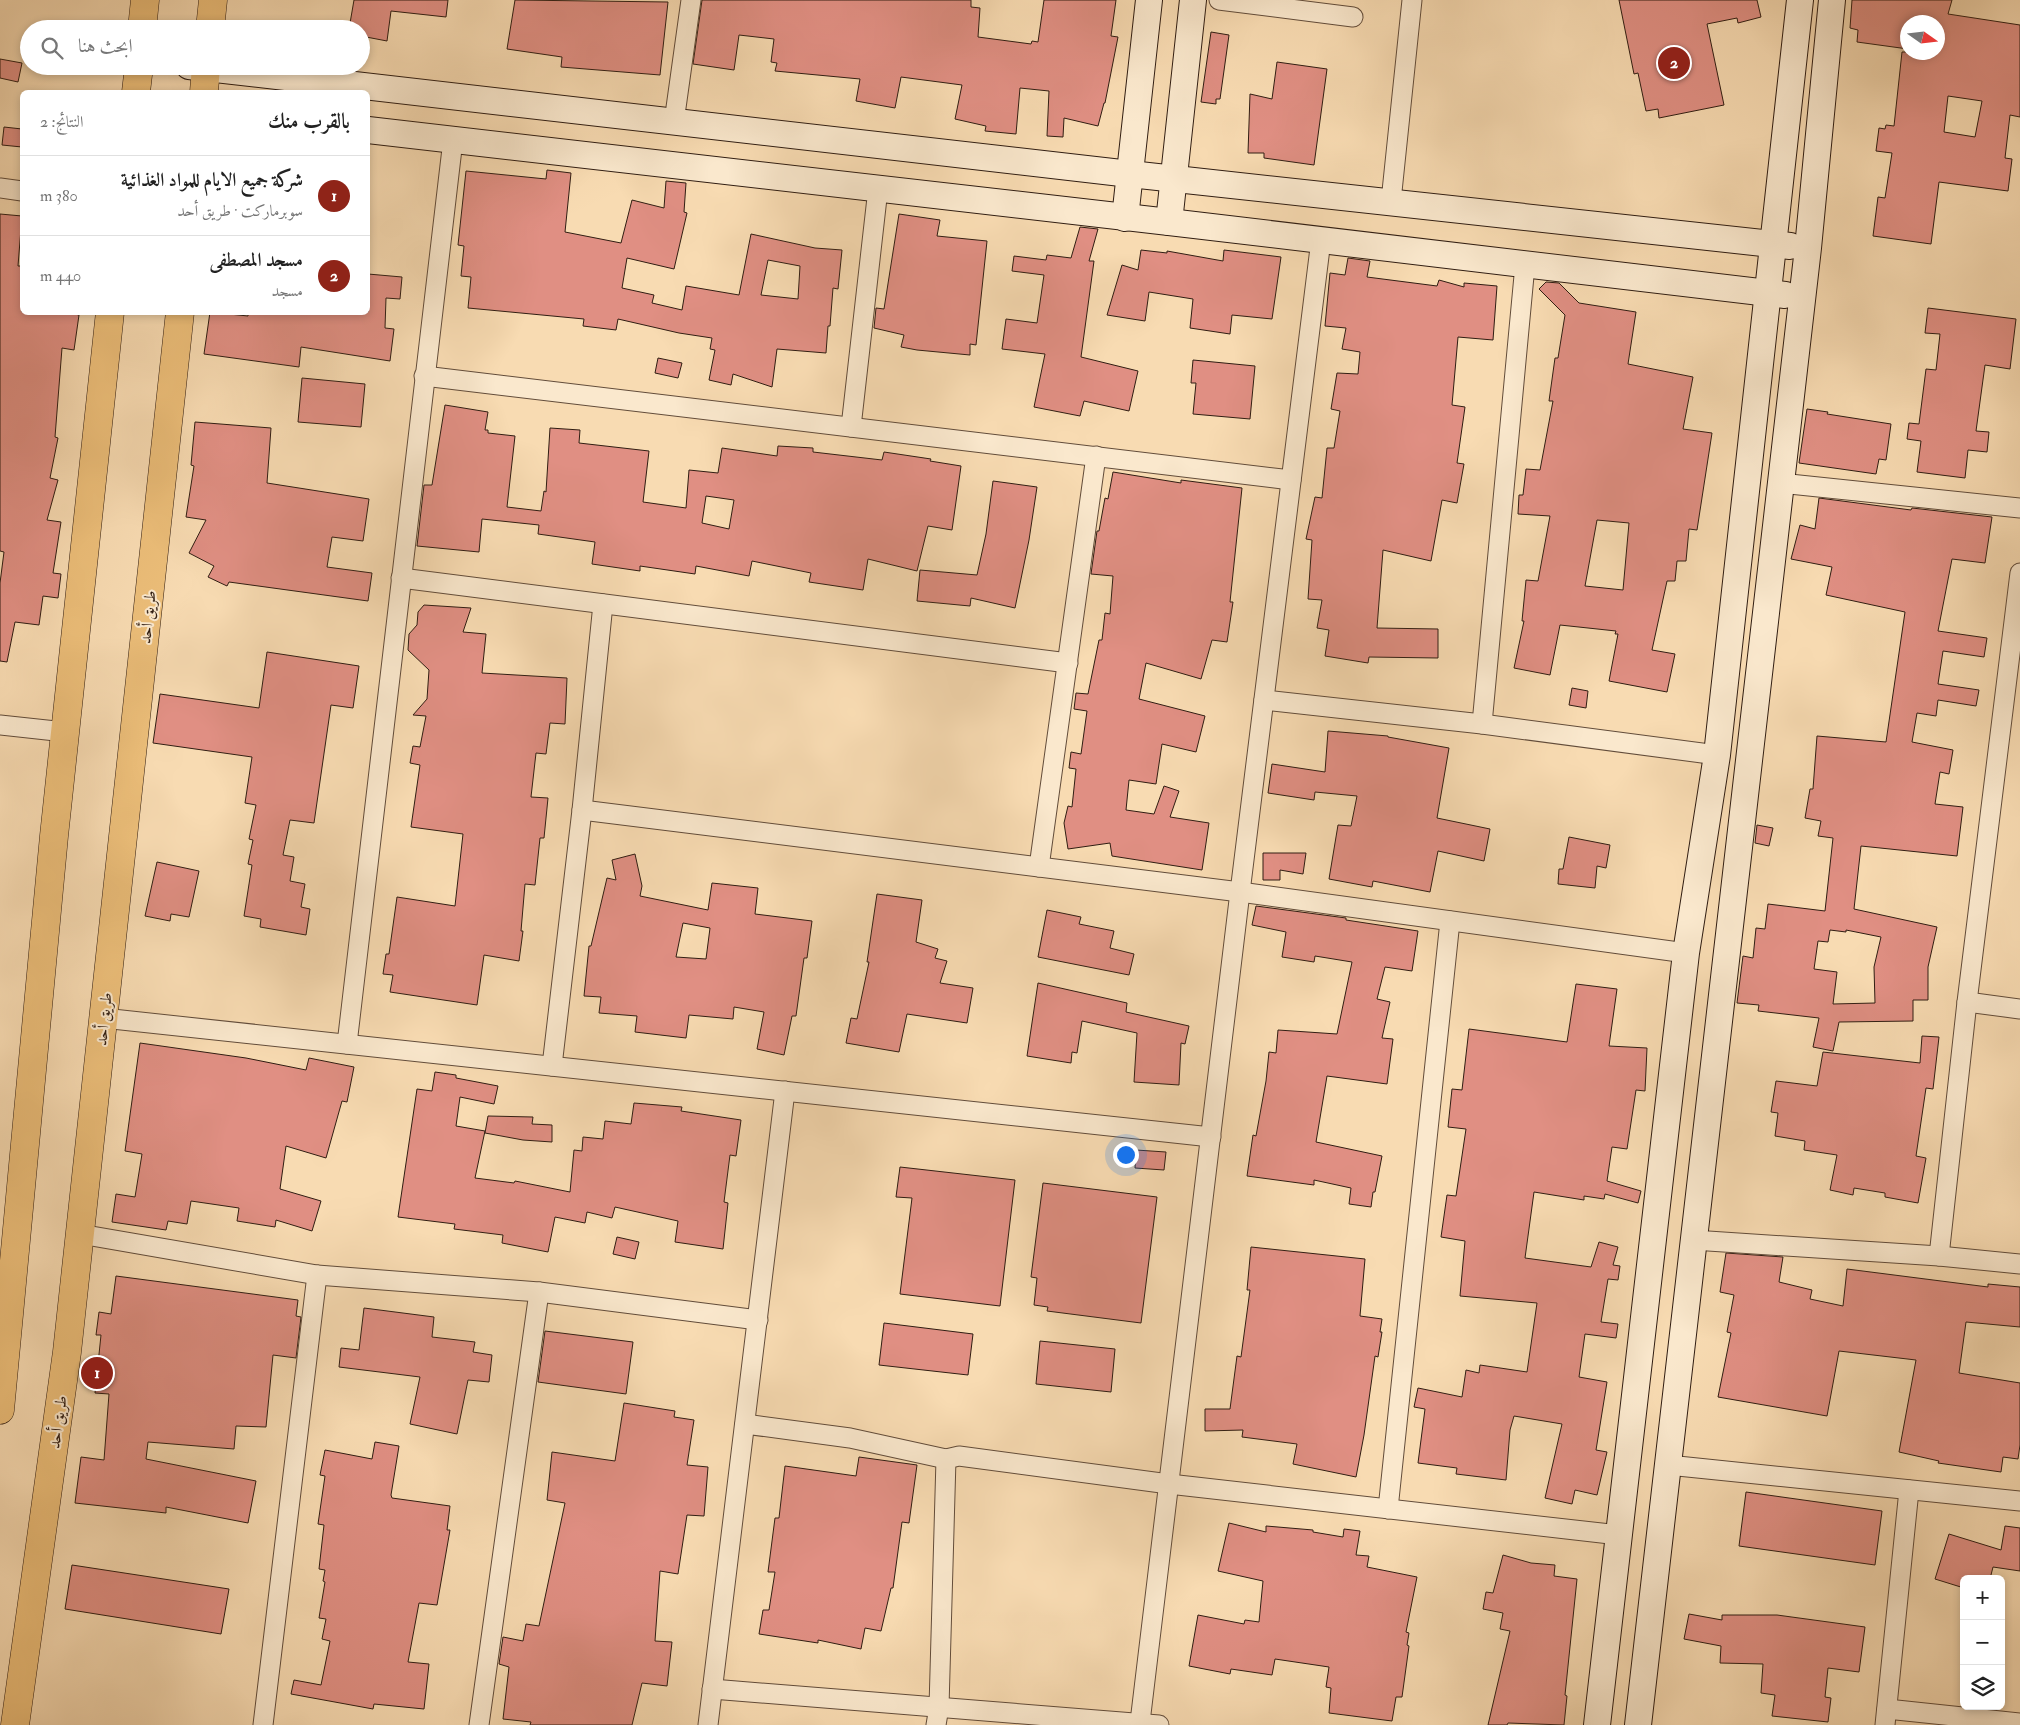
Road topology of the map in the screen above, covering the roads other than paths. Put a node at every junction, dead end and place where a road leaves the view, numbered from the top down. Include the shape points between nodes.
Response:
1 (145, 0) edge
2 (213, 0) edge
3 (691, 0) edge
4 (1149, 0) edge
5 (1193, 0) edge
6 (1219, 0) edge
7 (1412, 0) edge
8 (1800, 0) edge
9 (1832, 0) edge
10 (1353, 17) dead end
11 (143, 20) edge
12 (211, 20) edge
13 (138, 75) edge
14 (220, 75) edge
15 (136, 90) edge
16 (365, 90) edge
17 (370, 91) edge
18 (674, 122) junction
19 (370, 130) edge
20 (453, 140) junction
21 (1130, 174) junction
22 (1174, 178) junction
23 (0, 188) edge
24 (878, 189) junction
25 (20, 190) edge
26 (1391, 201) junction
27 (1125, 218) junction
28 (1169, 222) junction
29 (1321, 240) junction
30 (1772, 243) junction
31 (1808, 248) junction
32 (1525, 265) junction
33 (1767, 294) junction
34 (1803, 297) junction
35 (110, 315) edge
36 (180, 315) edge
37 (424, 376) junction
38 (851, 427) junction
39 (1096, 456) junction
40 (1291, 480) junction
41 (1780, 483) junction
42 (2020, 508) edge
43 (2020, 573) edge
44 (401, 578) junction
45 (603, 604) junction
46 (2015, 660) edge
47 (1068, 663) junction
48 (1264, 700) junction
49 (1482, 724) junction
50 (0, 725) edge
51 (66, 732) junction
52 (1716, 755) junction
53 (582, 810) junction
54 (1039, 867) junction
55 (1240, 892) junction
56 (1450, 921) junction
57 (1686, 953) junction
58 (1967, 1002) junction
59 (2020, 1009) edge
60 (103, 1018) junction
61 (347, 1044) junction
62 (552, 1066) junction
63 (785, 1091) junction
64 (1211, 1137) junction
65 (80, 1234) junction
66 (1693, 1240) junction
67 (1939, 1256) junction
68 (2020, 1264) edge
69 (317, 1275) junction
70 (539, 1292) junction
71 (758, 1320) junction
72 (2, 1358) edge
73 (0, 1410) edge
74 (745, 1424) junction
75 (946, 1459) junction
76 (1668, 1465) junction
77 (1169, 1484) junction
78 (1909, 1490) junction
79 (2020, 1501) edge
80 (1388, 1509) junction
81 (1619, 1535) junction
82 (712, 1689) junction
83 (937, 1716) edge
84 (1886, 1717) edge
85 (2020, 1723) edge
86 (1149, 1724) edge
87 (15, 1725) edge
88 (263, 1725) edge
89 (479, 1725) edge
90 (708, 1725) edge
91 (1597, 1725) edge
92 (1638, 1725) edge

1 - 11 main road
2 - 12 main road
3 - 18 street
4 - 21 street
5 - 22 street
6 - 10 street
7 - 26 street
8 - 30 street
9 - 31 street
13 - 15 main road
14 - 16 street
17 - 18 street
18 - 21 street
19 - 20 street
20 - 24 street
20 - 37 street
21 - 22 street
21 - 27 street
22 - 26 street
22 - 28 street
23 - 25 street
24 - 27 street
24 - 38 street
26 - 30 street
27 - 28 street
28 - 29 street
29 - 32 street
29 - 40 street
30 - 31 street
30 - 33 street
31 - 34 street
32 - 33 street
32 - 49 street
33 - 34 street
33 - 52 street
34 - 41 street
35 - 51 main road
36 - 60 main road, طريق أحد
37 - 38 street
37 - 44 street
38 - 39 street
39 - 40 street
39 - 47 street
40 - 48 street
41 - 42 street
41 - 66 street
43 - 46 street
44 - 45 street
44 - 61 street
45 - 47 street
45 - 53 street
46 - 58 street
47 - 54 street
48 - 49 street
48 - 55 street
49 - 52 street
50 - 51 street
51 - 72 main road
52 - 57 street
53 - 54 street
53 - 62 street
54 - 55 street
55 - 56 street
55 - 64 street
56 - 57 street
56 - 80 street
57 - 81 street
58 - 59 street
58 - 67 street
60 - 61 street
60 - 65 main road, طريق أحد
61 - 62 street
62 - 63 street
63 - 64 street
63 - 71 street
64 - 77 street
65 - 69 street
65 - 87 main road, طريق أحد via 67,1352
66 - 67 street
66 - 76 street
67 - 68 street
69 - 70 street
69 - 88 street
70 - 71 street
70 - 89 street
71 - 74 street
72 - 73 main road
74 - 75 street via 850,1438
74 - 82 street
75 - 77 street via 959,1456
75 - 83 street
76 - 78 street
76 - 92 street
77 - 80 street
77 - 86 street
78 - 79 street
78 - 84 street
80 - 81 street
81 - 91 street
82 - 83 street
82 - 90 street
83 - 86 street
84 - 85 street

